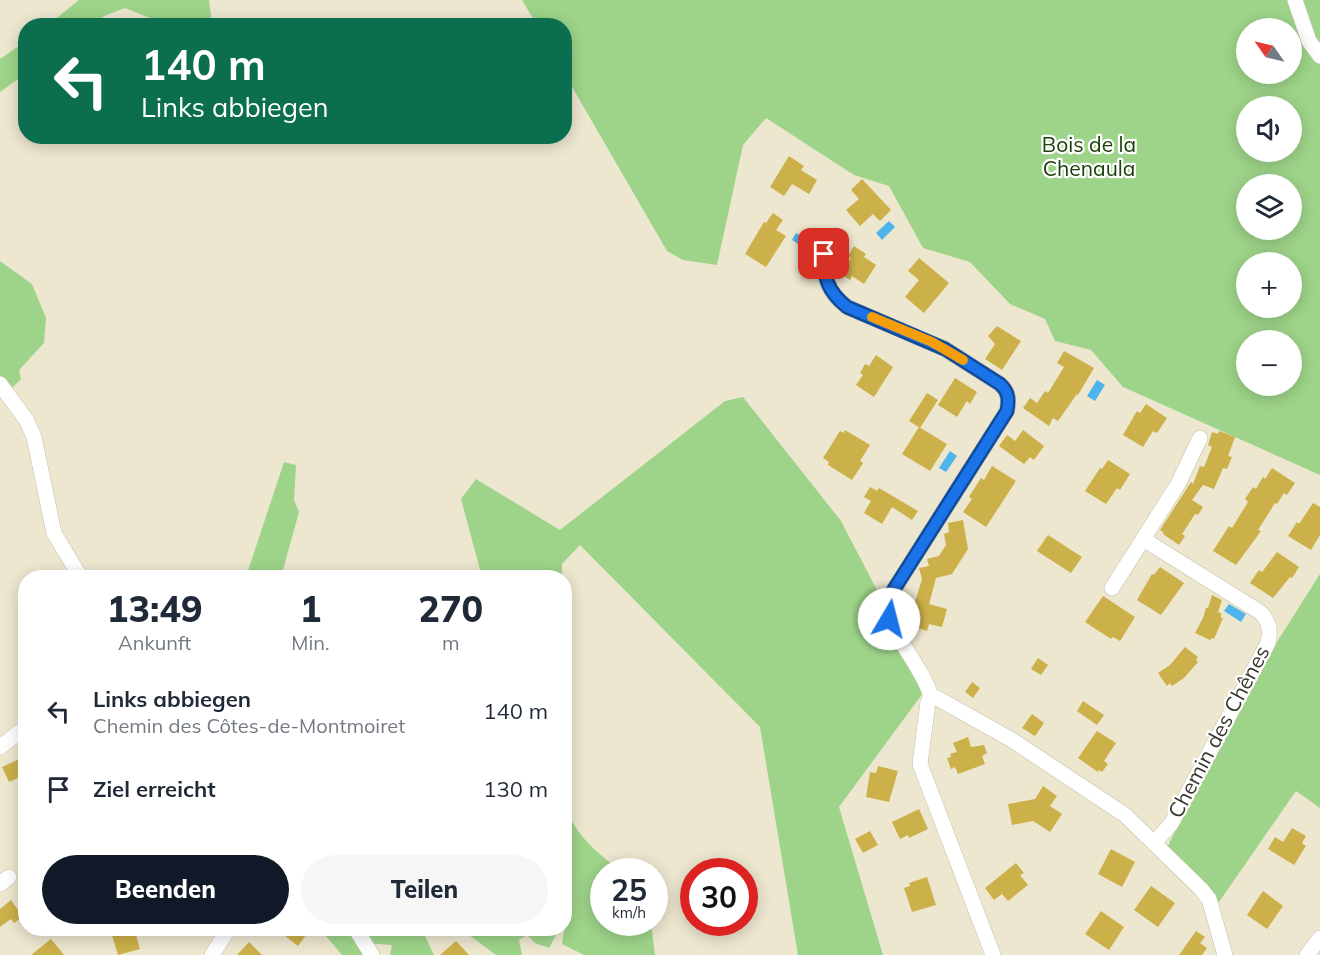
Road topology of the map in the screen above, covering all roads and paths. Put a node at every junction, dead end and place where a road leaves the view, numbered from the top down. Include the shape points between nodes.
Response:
1 (1295, 0) edge
2 (1320, 56) edge
3 (824, 236) dead end
4 (0, 384) edge
5 (1200, 438) dead end
6 (1143, 539) junction
7 (76, 570) edge
8 (1112, 588) dead end
9 (931, 697) junction
10 (18, 733) edge
11 (0, 747) edge
12 (1154, 843) junction
13 (224, 936) edge
14 (361, 936) edge
15 (1320, 939) edge
16 (212, 955) edge
17 (372, 955) edge
18 (993, 955) edge
19 (1225, 955) edge
20 (1307, 955) edge

1 - 2 street via 1309,41
3 - 9 street via 824,270 829,287 840,302 945,349 1000,384 1008,396 1007,411 887,605 889,619 928,684
4 - 7 street via 34,437 54,533
5 - 6 street via 1178,484
6 - 8 street
6 - 12 street, Chemin des Chênes via 1260,612 1270,633 1171,824
9 - 12 street via 1012,740 1118,810
9 - 18 street via 920,764
10 - 11 street
12 - 19 street via 1209,899
13 - 16 street
14 - 17 street
15 - 20 street

